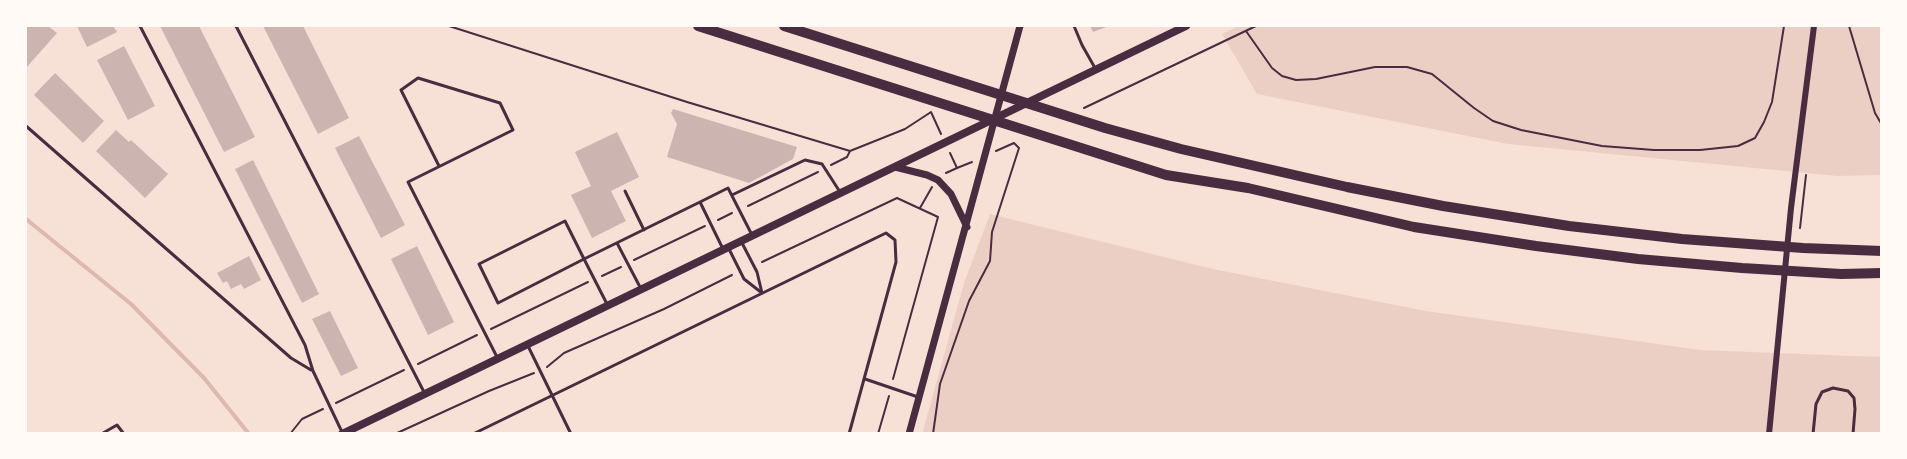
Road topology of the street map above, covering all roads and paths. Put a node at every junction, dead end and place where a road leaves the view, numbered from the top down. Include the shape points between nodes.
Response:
1 (140, 26) edge
2 (236, 26) edge
3 (449, 26) edge
4 (698, 26) edge
5 (784, 26) edge
6 (1020, 26) edge
7 (1074, 26) edge
8 (1186, 26) edge
9 (1256, 26) edge
10 (1784, 26) edge
11 (1814, 26) edge
12 (1849, 26) edge
13 (1170, 29) edge
14 (1245, 31) junction
15 (1096, 70) junction
16 (1080, 110) dead end
17 (995, 118) junction
18 (935, 122) dead end
19 (26, 126) edge
20 (1881, 126) edge
21 (1018, 139) dead end
22 (850, 151) junction
23 (955, 164) dead end
24 (965, 165) dead end
25 (439, 166) junction
26 (895, 167) junction
27 (957, 168) junction
28 (825, 169) junction
29 (943, 174) dead end
30 (934, 185) dead end
31 (625, 191) dead end
32 (841, 193) junction
33 (732, 195) junction
34 (700, 202) junction
35 (920, 208) dead end
36 (739, 210) junction
37 (711, 224) junction
38 (967, 228) junction
39 (644, 230) junction
40 (753, 236) junction
41 (741, 241) junction
42 (618, 243) junction
43 (726, 249) junction
44 (1881, 251) edge
45 (584, 259) junction
46 (628, 263) junction
47 (1881, 273) edge
48 (594, 280) junction
49 (641, 289) junction
50 (762, 293) junction
51 (608, 306) junction
52 (485, 332) junction
53 (527, 344) junction
54 (498, 358) junction
55 (411, 367) junction
56 (313, 371) junction
57 (865, 379) junction
58 (425, 394) junction
59 (552, 396) junction
60 (920, 397) junction
61 (330, 406) junction
62 (103, 433) edge
63 (342, 433) edge
64 (124, 434) edge
65 (290, 434) edge
66 (473, 434) edge
67 (571, 434) edge
68 (849, 434) edge
69 (909, 434) edge
70 (933, 434) edge
71 (1769, 434) edge
72 (1813, 434) edge
73 (1853, 434) edge

1 - 56 lane via 305,345
2 - 55 lane
3 - 22 path
4 - 47 highway via 1166,175 1248,188 1414,227 1638,259 1841,274
5 - 44 highway via 1105,128 1347,188 1569,226 1682,240
6 - 17 street
7 - 15 lane
8 - 13 main road
9 - 14 path
10 - 14 path via 1772,102 1755,138 1738,146 1700,150 1602,146 1521,130 1493,121 1432,74 1407,67 1375,67 1296,80 1272,68
11 - 71 street
12 - 20 path
13 - 15 main road
14 - 16 path
15 - 17 main road
17 - 26 main road
17 - 38 street
18 - 22 path via 931,112 905,129
19 - 56 lane via 282,350
21 - 70 path via 1013,143 1019,147 992,232 990,261 969,301 940,384
22 - 28 path via 847,157
23 - 27 path
24 - 27 path
25 - 25 lane via 513,129 500,103 418,78 401,90
25 - 52 lane via 408,182
26 - 32 main road
26 - 38 street via 938,180 951,194
27 - 29 path
28 - 32 lane
28 - 33 lane via 805,160
28 - 36 path
30 - 35 path
31 - 39 lane
32 - 40 main road
33 - 34 lane via 728,188
33 - 36 lane
34 - 37 lane
34 - 39 lane
36 - 37 path
36 - 40 lane
37 - 43 lane
37 - 46 path
38 - 60 street
39 - 42 lane
40 - 41 main road
41 - 43 main road
41 - 50 lane via 757,272
42 - 45 lane
42 - 46 lane
43 - 49 main road
43 - 50 lane via 744,279
45 - 45 lane via 498,303 479,264 565,221
45 - 48 lane
46 - 48 path
46 - 49 lane
48 - 51 lane
48 - 52 path
49 - 51 main road
50 - 57 lane via 880,235 886,233 895,240 896,262
50 - 59 lane
51 - 53 main road
52 - 54 lane
52 - 55 path
53 - 54 main road
53 - 59 lane
54 - 58 main road
55 - 58 lane
55 - 61 path
56 - 61 lane
57 - 60 lane
57 - 68 lane
58 - 63 main road
59 - 66 lane
59 - 67 lane
60 - 69 street
61 - 63 lane
61 - 65 path via 302,419
62 - 64 lane via 117,426
72 - 73 lane via 1816,404 1822,392 1833,388 1848,391 1854,398

